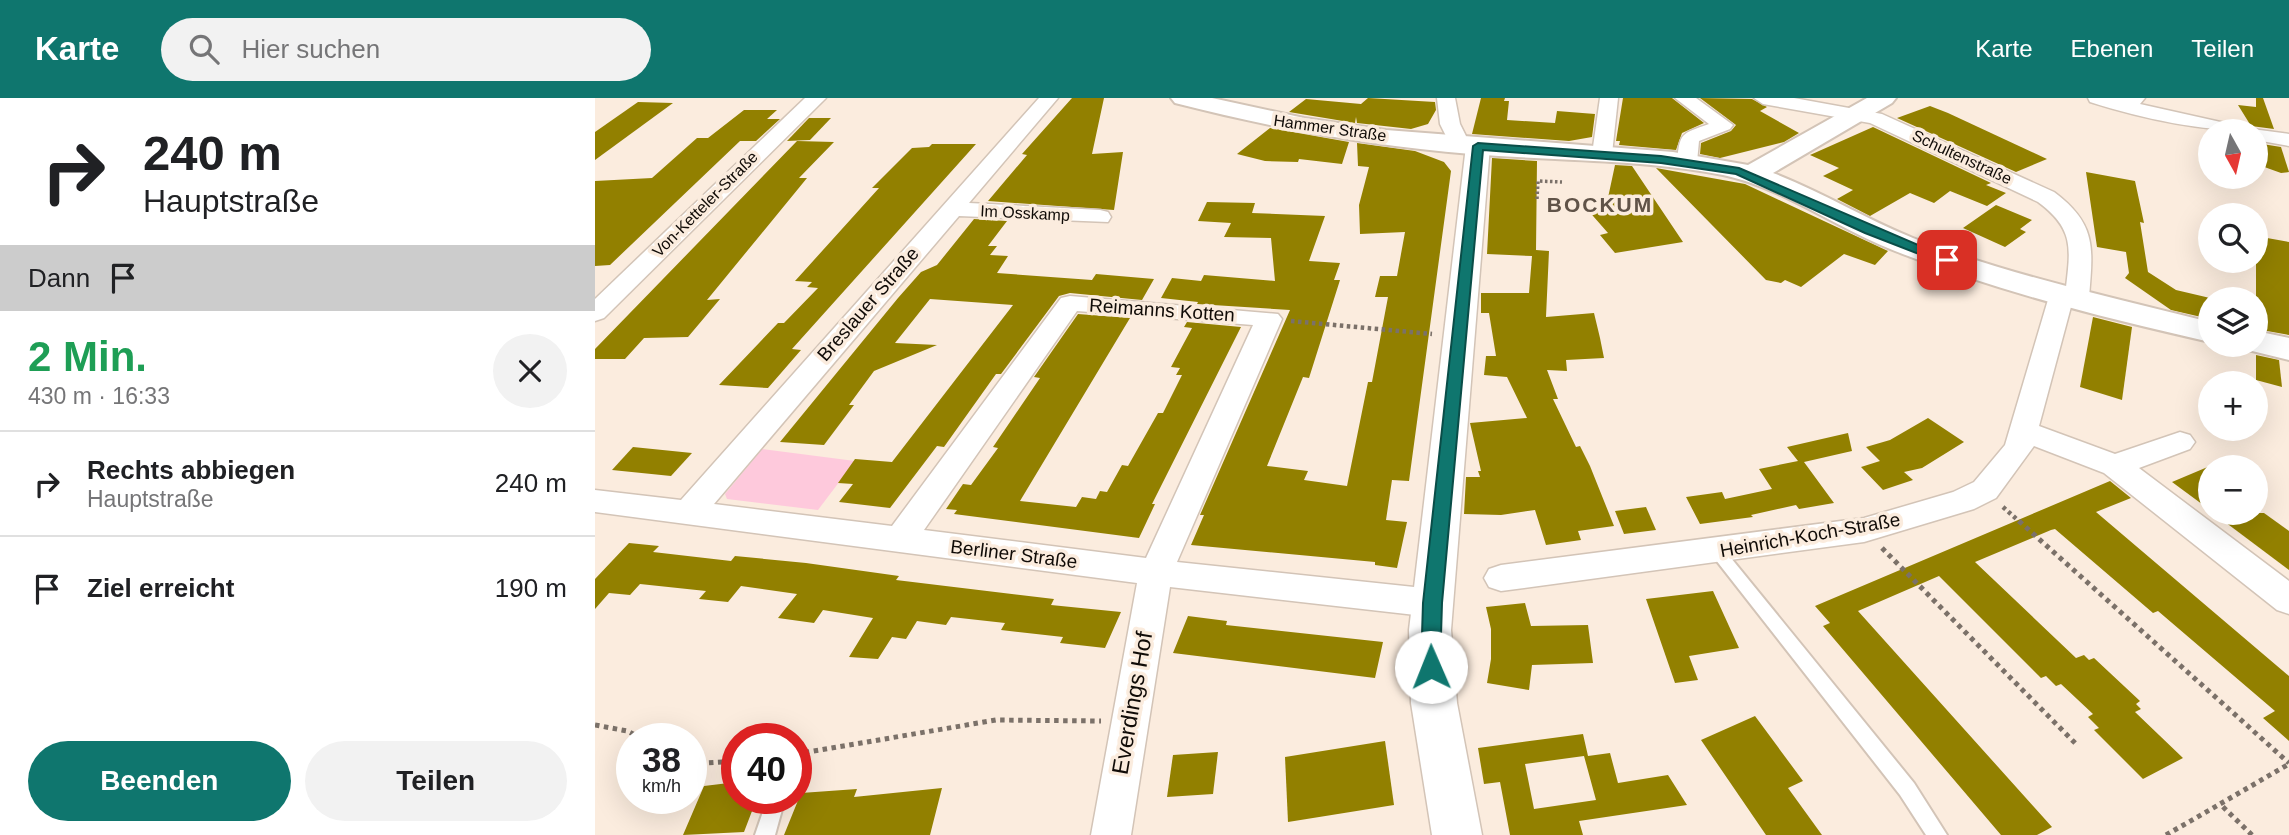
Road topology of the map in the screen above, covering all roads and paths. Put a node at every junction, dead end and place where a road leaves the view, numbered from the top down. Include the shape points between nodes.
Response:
1 (817, 98) edge
2 (1049, 98) edge
3 (1183, 98) edge
4 (1446, 98) edge
5 (1609, 98) edge
6 (1684, 98) edge
7 (1763, 98) edge
8 (1884, 98) edge
9 (2097, 98) edge
10 (2130, 102) edge
11 (1857, 114) junction
12 (2198, 119) edge
13 (2268, 136) edge
14 (2289, 140) edge
15 (1465, 145) junction
16 (1602, 154) junction
17 (1687, 162) junction
18 (1751, 175) junction
19 (1562, 182) dead end
20 (1537, 199) dead end
21 (951, 209) junction
22 (1100, 217) dead end
23 (2069, 295) junction
24 (595, 313) edge
25 (1269, 319) junction
26 (2198, 329) edge
27 (1461, 335) junction
28 (2268, 345) edge
29 (2289, 349) edge
30 (2026, 432) junction
31 (2180, 442) dead end
32 (2115, 465) junction
33 (1985, 490) junction
34 (595, 501) edge
35 (689, 512) junction
36 (1864, 530) junction
37 (900, 539) junction
38 (1717, 551) junction
39 (1156, 572) junction
40 (1501, 578) dead end
41 (2289, 600) edge
42 (1433, 603) junction
43 (1129, 721) junction
44 (595, 725) edge
45 (616, 729) edge
46 (2078, 746) dead end
47 (812, 751) edge
48 (2289, 763) edge
49 (2220, 804) junction
50 (772, 814) edge
51 (765, 835) edge
52 (1111, 835) edge
53 (1457, 835) edge
54 (1937, 835) edge
55 (2166, 835) edge
56 (2252, 835) edge

1 - 24 street, Von-Ketteler-Straße
2 - 21 street, Breslauer Straße
3 - 15 main road, Hammer Straße via 1277,122
4 - 15 street via 1450,124
5 - 16 street
6 - 17 street via 1723,125 1689,138
7 - 11 street, Schultenstraße
8 - 11 main road
9 - 10 street
10 - 12 street
11 - 18 main road
11 - 23 street, Schultenstraße via 1956,154 2046,197 2071,215 2081,245
13 - 14 street
15 - 16 main road, Hammer Straße
15 - 27 street
16 - 17 main road, Hammer Straße
17 - 18 main road, Hammer Straße
18 - 23 main road, Hammer Straße via 1903,244
19 - 20 path via 1538,181
21 - 22 street, Im Osskamp
21 - 35 street, Breslauer Straße
23 - 26 main road, Hammer Straße
23 - 30 street, Heinrich-Koch-Straße
25 - 27 path
25 - 37 street, Reimanns Kotten via 1070,303
25 - 39 street, Reimanns Kotten
27 - 42 street
28 - 29 main road
30 - 32 street
30 - 33 street, Heinrich-Koch-Straße via 2019,448
31 - 32 street
32 - 41 street
33 - 36 street, Heinrich-Koch-Straße via 1926,514
33 - 48 path
34 - 35 street, Berliner Straße
35 - 37 street, Berliner Straße
36 - 38 street, Heinrich-Koch-Straße
36 - 46 path
37 - 39 street, Berliner Straße
38 - 40 street, Heinrich-Koch-Straße
38 - 54 lane via 1907,789
39 - 42 street, Berliner Straße
39 - 43 street, Everdings Hof
42 - 53 street via 1434,703
43 - 47 path via 996,720
43 - 52 street, Everdings Hof
44 - 45 path
48 - 49 path
49 - 55 path
49 - 56 path
50 - 51 lane

